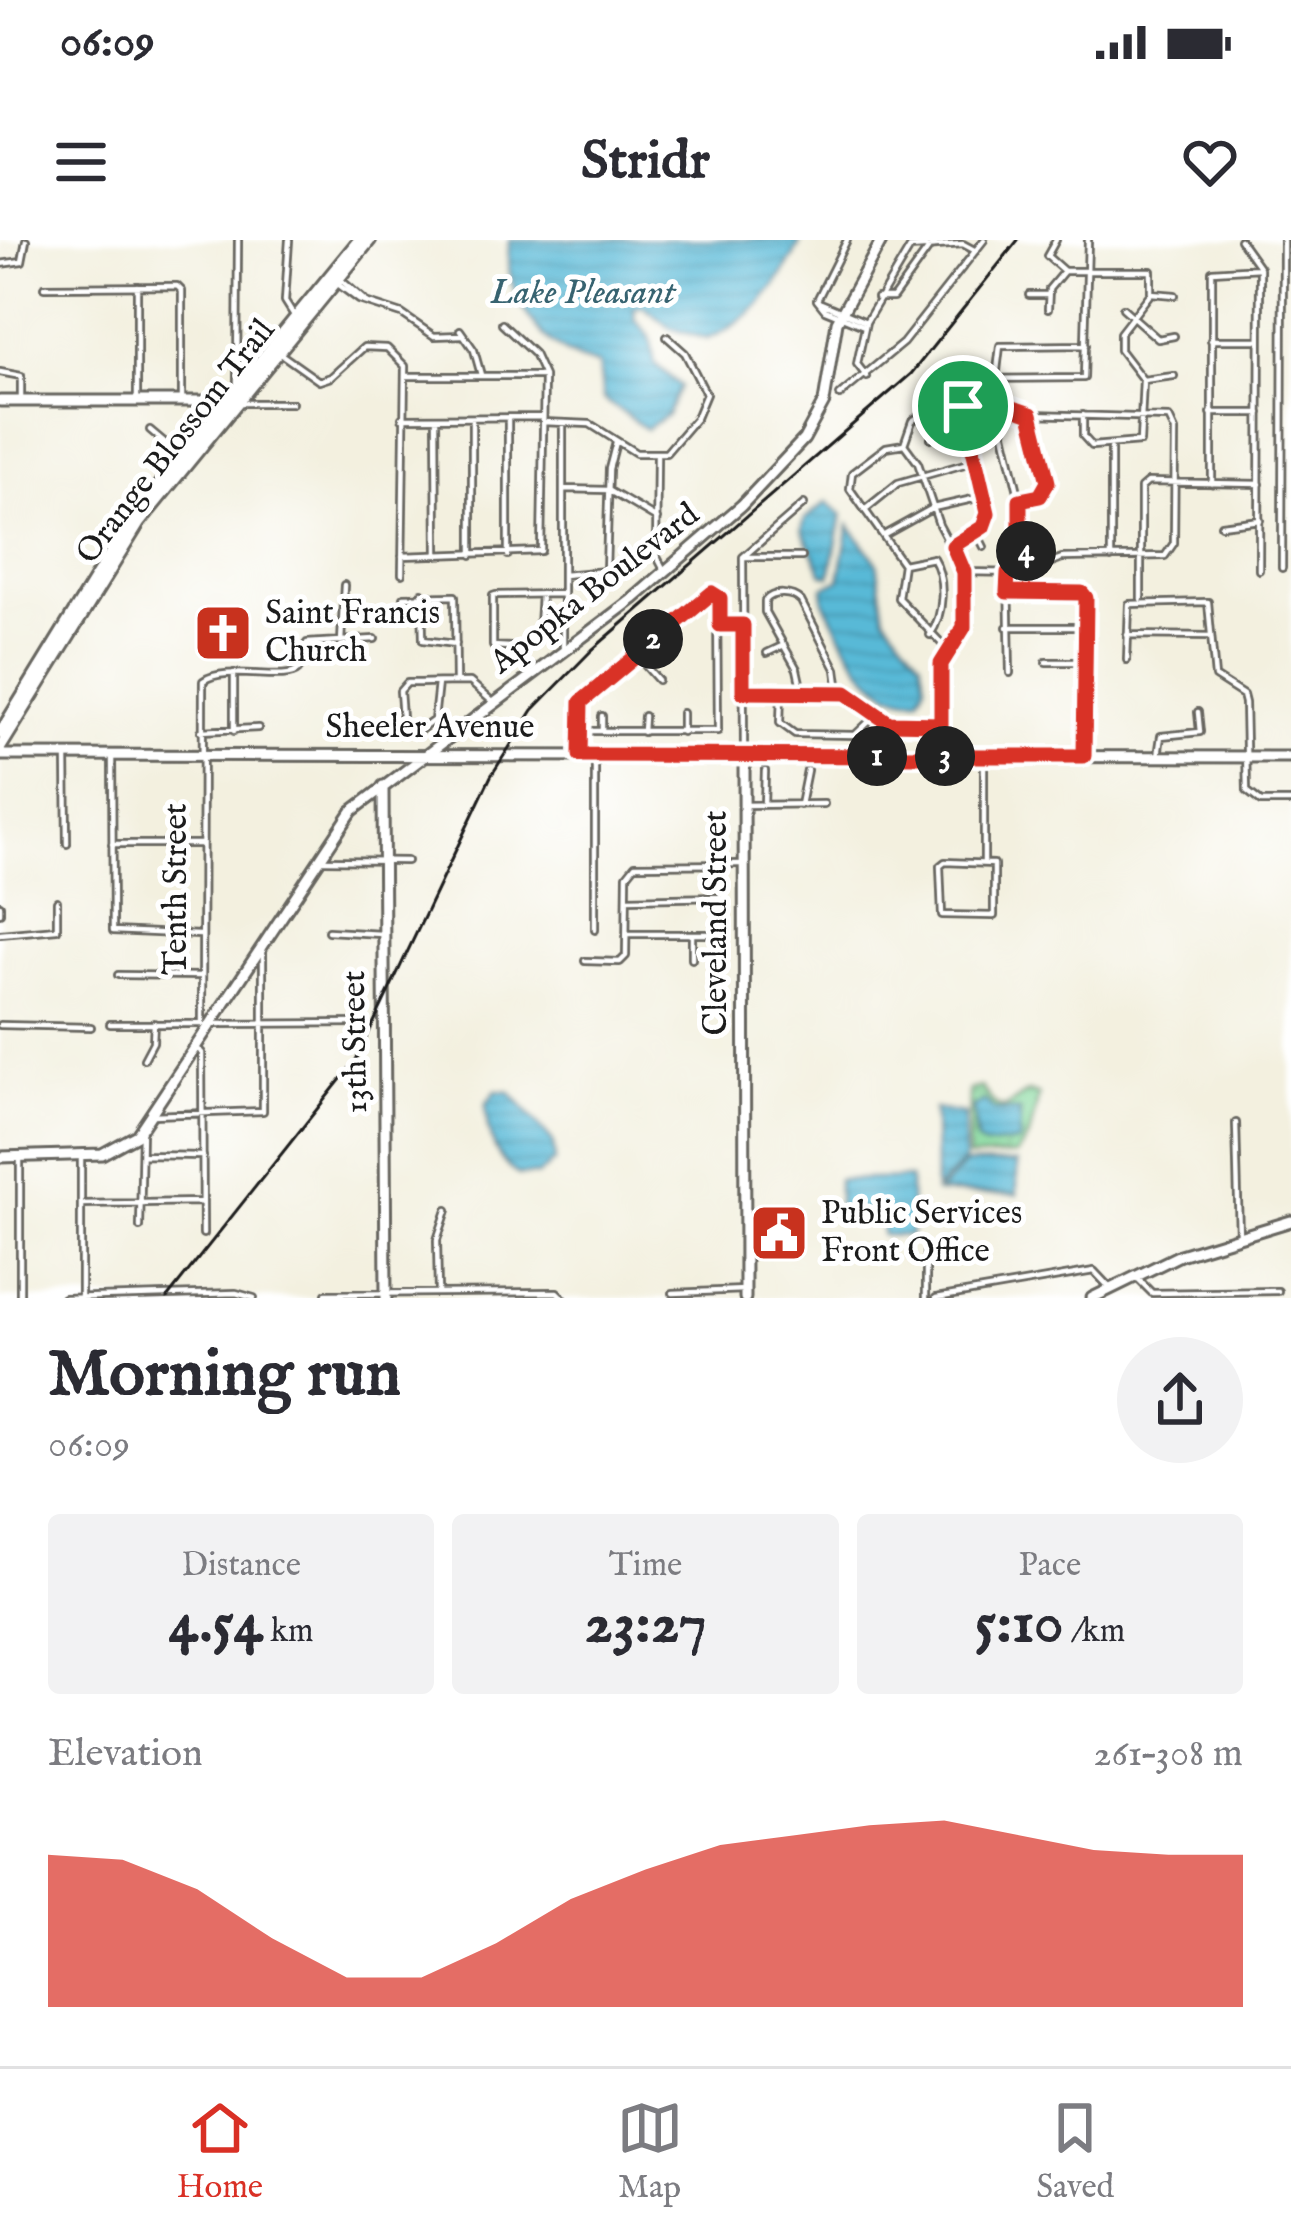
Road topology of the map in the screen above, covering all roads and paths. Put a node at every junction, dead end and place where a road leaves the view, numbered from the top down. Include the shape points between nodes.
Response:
1 (26, 240) edge
2 (238, 240) edge
3 (289, 240) edge
4 (359, 240) edge
5 (370, 240) edge
6 (847, 240) edge
7 (882, 240) edge
8 (984, 240) edge
9 (1056, 240) edge
10 (1092, 240) edge
11 (1240, 240) edge
12 (1283, 240) edge
13 (932, 244) junction
14 (1244, 249) junction
15 (976, 251) junction
16 (0, 264) edge
17 (1086, 268) junction
18 (1239, 268) junction
19 (1260, 268) junction
20 (1064, 271) junction
21 (337, 280) junction
22 (44, 286) dead end
23 (136, 286) junction
24 (1151, 293) junction
25 (1029, 295) dead end
26 (1048, 295) junction
27 (1175, 295) dead end
28 (877, 298) junction
29 (1123, 308) dead end
30 (1048, 309) dead end
31 (840, 314) junction
32 (1132, 314) junction
33 (295, 317) junction
34 (502, 324) dead end
35 (865, 324) junction
36 (1174, 336) dead end
37 (279, 337) junction
38 (667, 338) dead end
39 (1211, 340) junction
40 (1261, 340) junction
41 (1086, 346) junction
42 (278, 352) junction
43 (0, 372) edge
44 (481, 375) junction
45 (407, 376) junction
46 (544, 376) junction
47 (1174, 376) dead end
48 (867, 377) junction
49 (996, 380) junction
50 (1143, 380) junction
51 (237, 388) junction
52 (840, 395) dead end
53 (1287, 396) edge
54 (963, 399) junction
55 (0, 400) edge
56 (22, 400) junction
57 (137, 400) junction
58 (182, 400) junction
59 (231, 401) junction
60 (292, 403) dead end
61 (1006, 406) junction
62 (1211, 413) junction
63 (1261, 413) junction
64 (1031, 414) junction
65 (1083, 415) junction
66 (1143, 415) junction
67 (402, 418) junction
68 (436, 418) junction
69 (472, 418) junction
70 (508, 418) junction
71 (543, 420) junction
72 (563, 422) junction
73 (966, 423) junction
74 (150, 430) dead end
75 (931, 438) dead end
76 (616, 440) junction
77 (904, 444) junction
78 (1112, 447) junction
79 (657, 456) junction
80 (184, 458) junction
81 (976, 461) junction
82 (922, 474) junction
83 (1174, 482) junction
84 (1212, 484) junction
85 (1260, 484) junction
86 (563, 489) junction
87 (608, 490) junction
88 (986, 496) junction
89 (1020, 500) junction
90 (804, 504) dead end
91 (867, 508) junction
92 (933, 508) junction
93 (656, 519) junction
94 (1260, 520) junction
95 (1221, 524) dead end
96 (977, 533) junction
97 (884, 535) junction
98 (953, 546) junction
99 (984, 547) dead end
100 (437, 555) junction
101 (472, 555) junction
102 (508, 555) junction
103 (402, 556) junction
104 (743, 557) junction
105 (802, 557) dead end
106 (1111, 558) junction
107 (1142, 558) junction
108 (903, 563) junction
109 (1036, 568) junction
110 (1282, 568) dead end
111 (1258, 570) dead end
112 (665, 572) junction
113 (964, 572) junction
114 (1008, 573) junction
115 (402, 574) dead end
116 (563, 575) junction
117 (344, 585) dead end
118 (1007, 592) junction
119 (422, 593) junction
120 (541, 594) junction
121 (563, 594) junction
122 (404, 597) dead end
123 (1141, 599) junction
124 (720, 625) junction
125 (743, 625) junction
126 (1007, 627) junction
127 (1085, 627) junction
128 (930, 635) junction
129 (1127, 635) junction
130 (1211, 636) junction
131 (375, 639) dead end
132 (341, 642) junction
133 (456, 644) junction
134 (784, 645) junction
135 (947, 649) junction
136 (563, 653) junction
137 (767, 653) dead end
138 (635, 654) junction
139 (1127, 660) dead end
140 (1046, 662) dead end
141 (1085, 662) junction
142 (234, 673) junction
143 (1010, 673) dead end
144 (658, 680) dead end
145 (438, 682) junction
146 (456, 682) junction
147 (743, 692) junction
148 (781, 692) junction
149 (802, 692) junction
150 (838, 692) junction
151 (28, 700) junction
152 (494, 704) junction
153 (682, 712) dead end
154 (1198, 712) dead end
155 (876, 715) junction
156 (602, 716) dead end
157 (644, 716) dead end
158 (941, 724) junction
159 (258, 728) dead end
160 (579, 730) junction
161 (201, 731) junction
162 (235, 731) junction
163 (602, 731) junction
164 (644, 732) junction
165 (682, 732) junction
166 (0, 733) edge
167 (0, 752) edge
168 (425, 754) junction
169 (67, 755) junction
170 (112, 755) junction
171 (201, 755) junction
172 (580, 755) junction
173 (595, 755) junction
174 (744, 756) junction
175 (941, 756) junction
176 (984, 756) junction
177 (1084, 756) junction
178 (1158, 757) junction
179 (1245, 757) junction
180 (1291, 757) edge
181 (807, 770) dead end
182 (765, 771) dead end
183 (382, 786) junction
184 (1291, 802) edge
185 (824, 804) dead end
186 (744, 805) junction
187 (764, 805) junction
188 (800, 805) junction
189 (68, 844) dead end
190 (112, 844) junction
191 (201, 844) junction
192 (319, 860) junction
193 (383, 860) junction
194 (407, 861) dead end
195 (721, 862) junction
196 (984, 862) junction
197 (744, 864) junction
198 (721, 897) junction
199 (627, 899) junction
200 (58, 901) dead end
201 (595, 930) dead end
202 (328, 931) dead end
203 (0, 934) edge
204 (202, 934) junction
205 (382, 934) junction
206 (628, 934) junction
207 (692, 935) junction
208 (263, 946) junction
209 (692, 959) dead end
210 (584, 962) dead end
211 (118, 975) dead end
212 (202, 976) junction
213 (323, 1012) dead end
214 (154, 1023) junction
215 (364, 1023) dead end
216 (110, 1024) dead end
217 (207, 1024) junction
218 (263, 1024) junction
219 (324, 1024) junction
220 (0, 1025) edge
221 (91, 1027) dead end
222 (196, 1047) junction
223 (144, 1059) dead end
224 (203, 1114) junction
225 (152, 1115) junction
226 (1236, 1123) dead end
227 (142, 1130) junction
228 (142, 1154) junction
229 (0, 1156) edge
230 (81, 1156) junction
231 (203, 1156) junction
232 (20, 1157) junction
233 (203, 1202) junction
234 (142, 1203) junction
235 (81, 1204) junction
236 (447, 1210) dead end
237 (1291, 1221) edge
238 (140, 1226) dead end
239 (203, 1234) dead end
240 (1239, 1237) junction
241 (926, 1252) dead end
242 (1135, 1276) junction
243 (1111, 1288) junction
244 (1278, 1291) dead end
245 (438, 1292) junction
246 (674, 1292) dead end
247 (745, 1294) edge
248 (478, 1295) edge
249 (519, 1295) edge
250 (326, 1296) edge
251 (386, 1296) edge
252 (562, 1296) edge
253 (204, 1297) edge
254 (254, 1297) edge
255 (20, 1298) edge
256 (64, 1298) edge
257 (81, 1298) edge
258 (926, 1298) edge
259 (936, 1298) edge
260 (1092, 1298) edge

1 - 16 street via 22,261
2 - 51 street
3 - 33 street via 285,301
4 - 33 main road, Orange Blossom Trail
5 - 21 main road, Orange Blossom Trail
6 - 31 street via 817,300
7 - 31 street, Apopka Boulevard
8 - 15 street
9 - 20 street via 1047,256
10 - 17 street
11 - 14 street
12 - 53 street
13 - 15 street
13 - 28 street via 892,298
13 - 28 street via 910,248
14 - 18 street
14 - 19 street
15 - 48 street
17 - 20 street
17 - 24 street via 1147,268
17 - 41 street
18 - 19 street
18 - 39 street via 1212,271
19 - 40 street
20 - 26 street
21 - 42 main road, Orange Blossom Trail
21 - 44 street via 434,337 461,332
22 - 23 street
23 - 57 street
23 - 58 street via 182,291
24 - 27 street
24 - 32 street
25 - 26 street
26 - 30 street
28 - 35 street
29 - 32 street
31 - 35 street
31 - 112 street, Apopka Boulevard via 813,428 748,500
32 - 36 street via 1158,339
32 - 50 street via 1122,325 1120,350
33 - 37 main road, Orange Blossom Trail
34 - 46 street via 534,354
35 - 48 street via 857,364
37 - 42 main road
37 - 51 main road, Orange Blossom Trail
38 - 79 street via 686,352 706,394 681,440
39 - 40 street
39 - 62 street
40 - 63 street
41 - 49 street via 1000,346
41 - 49 street via 1084,379
42 - 45 street via 319,381 355,352 378,346 396,354
42 - 59 main road, Orange Blossom Trail
43 - 56 street via 21,376
44 - 45 street
44 - 46 street
45 - 67 street
46 - 71 street
47 - 50 street
48 - 52 street
49 - 54 street via 966,381
50 - 66 street
51 - 59 main road, Orange Blossom Trail
53 - 110 street
54 - 61 street
54 - 73 street
54 - 77 street via 934,403 912,421
55 - 56 street
56 - 57 street
57 - 58 street
58 - 59 street
59 - 60 street
59 - 80 main road, Orange Blossom Trail
61 - 64 street
61 - 89 street via 1001,421
62 - 63 street
62 - 84 street
63 - 85 street
64 - 65 street
64 - 89 street via 1048,482 1040,496
65 - 66 street
65 - 78 street via 1087,442
66 - 78 street via 1140,442
66 - 83 street via 1172,423
67 - 68 street
67 - 103 street
68 - 69 street
68 - 100 street
69 - 70 street
69 - 101 street
70 - 71 street
70 - 102 street
71 - 72 street
71 - 102 street via 542,546 534,555
72 - 76 street via 590,424
72 - 86 street
73 - 75 street
73 - 81 street
74 - 80 street
76 - 79 street
76 - 87 street
77 - 82 street
77 - 91 street via 852,472 850,489
78 - 106 street
79 - 93 street
80 - 151 main road, Orange Blossom Trail via 136,520
81 - 82 street
81 - 88 street
82 - 91 street
82 - 92 street
83 - 84 street
83 - 107 street via 1170,552
83 - 107 street via 1142,488
84 - 85 street
85 - 94 street
86 - 87 street
86 - 116 street
87 - 93 street
87 - 116 street via 608,566
88 - 92 street
88 - 96 street via 986,522
89 - 109 street via 1020,536
90 - 104 street
91 - 97 street
92 - 97 street
92 - 98 street
93 - 112 street
94 - 95 street
94 - 111 street
96 - 98 street
96 - 99 street
97 - 108 street
98 - 113 street
100 - 101 street
100 - 103 street
101 - 102 street
103 - 115 street
104 - 105 street
104 - 125 street, Cleveland Street
106 - 107 street
106 - 109 street via 1062,558
107 - 123 street
108 - 128 street via 898,598
108 - 128 street via 933,558 940,570 939,622
109 - 114 street
112 - 136 street, Apopka Boulevard
113 - 114 street
113 - 135 street via 964,627
114 - 118 street
116 - 121 street
117 - 132 street
118 - 126 street
118 - 127 street via 1082,593
119 - 122 street
119 - 133 street via 423,640
119 - 133 street via 455,596
120 - 120 street via 494,596 494,646 538,641
120 - 121 street
121 - 136 street
123 - 129 street via 1129,604
123 - 130 street via 1208,602
124 - 125 street
124 - 138 street via 720,598 706,594
124 - 165 street via 721,727
125 - 147 street, Cleveland Street
126 - 127 street
126 - 143 street
127 - 141 street
128 - 135 street
129 - 130 street
129 - 139 street
130 - 179 street via 1215,676 1243,695
131 - 132 street
132 - 142 street via 307,643 292,673
133 - 146 street
134 - 137 street
134 - 149 street
134 - 150 street via 765,612 773,595 801,602 836,669
135 - 158 street
136 - 152 street, Apopka Boulevard
138 - 144 street
138 - 160 street via 581,702
140 - 141 street
141 - 177 street
142 - 161 street, Tenth Street via 202,681
142 - 162 street
145 - 145 street via 434,720 403,731 400,687
145 - 146 street
146 - 152 street via 480,686
147 - 148 street
147 - 174 street, Cleveland Street
148 - 149 street
148 - 155 street via 780,723 795,734 855,735
149 - 150 street
150 - 155 street
151 - 166 main road, Orange Blossom Trail
151 - 167 main road, Orange Blossom Trail
152 - 168 street, Apopka Boulevard
153 - 165 street
154 - 178 street via 1198,734 1161,736
155 - 158 street via 896,724
156 - 163 street
157 - 164 street
158 - 175 street
159 - 162 street
160 - 163 street
160 - 172 street
161 - 162 street
161 - 171 street, Tenth Street
163 - 164 street
164 - 165 street
167 - 169 street, Sheeler Avenue
168 - 171 street, Sheeler Avenue
168 - 172 street, Sheeler Avenue
168 - 183 street, Apopka Boulevard
169 - 170 street, Sheeler Avenue
169 - 189 street
170 - 171 street, Sheeler Avenue
170 - 190 street
171 - 191 street, Tenth Street
172 - 173 street, Sheeler Avenue
173 - 174 street, Sheeler Avenue
173 - 201 street
174 - 175 street, Sheeler Avenue
174 - 186 street, Cleveland Street
175 - 176 street, Sheeler Avenue
176 - 177 street, Sheeler Avenue
176 - 196 street
177 - 178 street, Sheeler Avenue
178 - 179 street, Sheeler Avenue
179 - 180 street, Sheeler Avenue
179 - 184 street via 1253,798
181 - 188 street
182 - 187 street
183 - 192 street, Apopka Boulevard via 347,816
183 - 193 street, 13th Street
185 - 188 street
186 - 187 street
186 - 197 street, Cleveland Street
187 - 188 street
190 - 191 street
190 - 204 street via 114,932
191 - 204 street, Tenth Street
192 - 193 street
192 - 208 street, Apopka Boulevard
193 - 194 street
193 - 205 street, 13th Street
195 - 197 street
195 - 198 street
195 - 199 street via 635,865
196 - 196 street via 942,863 942,915 994,916 995,867
197 - 247 street, Cleveland Street
198 - 199 street
198 - 207 street via 719,931
199 - 206 street
200 - 203 street via 57,929
202 - 205 street
204 - 212 street, Tenth Street
205 - 251 street, 13th Street
206 - 207 street
206 - 210 street via 623,960
207 - 209 street
208 - 217 street, Apopka Boulevard
208 - 218 street
211 - 212 street
212 - 217 street, Tenth Street
213 - 219 street
214 - 216 street
214 - 217 street
214 - 223 street
215 - 219 street
217 - 218 street
217 - 222 street, Apopka Boulevard
218 - 219 street
218 - 224 street via 266,1104 258,1113
220 - 221 street
222 - 224 street
222 - 225 street, Apopka Boulevard
224 - 225 street
224 - 231 street
225 - 227 street, Apopka Boulevard
226 - 240 street
227 - 228 street
227 - 230 street via 116,1150
228 - 231 street
228 - 234 street
229 - 232 street
230 - 232 street
230 - 235 street
231 - 233 street
232 - 255 street
233 - 234 street
233 - 239 street
234 - 235 street
234 - 238 street
235 - 257 street
236 - 245 street via 437,1240
237 - 240 street
240 - 242 street
241 - 258 street
242 - 243 street
242 - 244 street via 1152,1293
243 - 259 street via 1094,1271
243 - 260 street
245 - 248 street
245 - 251 street
246 - 247 street
248 - 249 street
249 - 252 street
250 - 251 street
253 - 254 street
253 - 257 street
256 - 257 street

